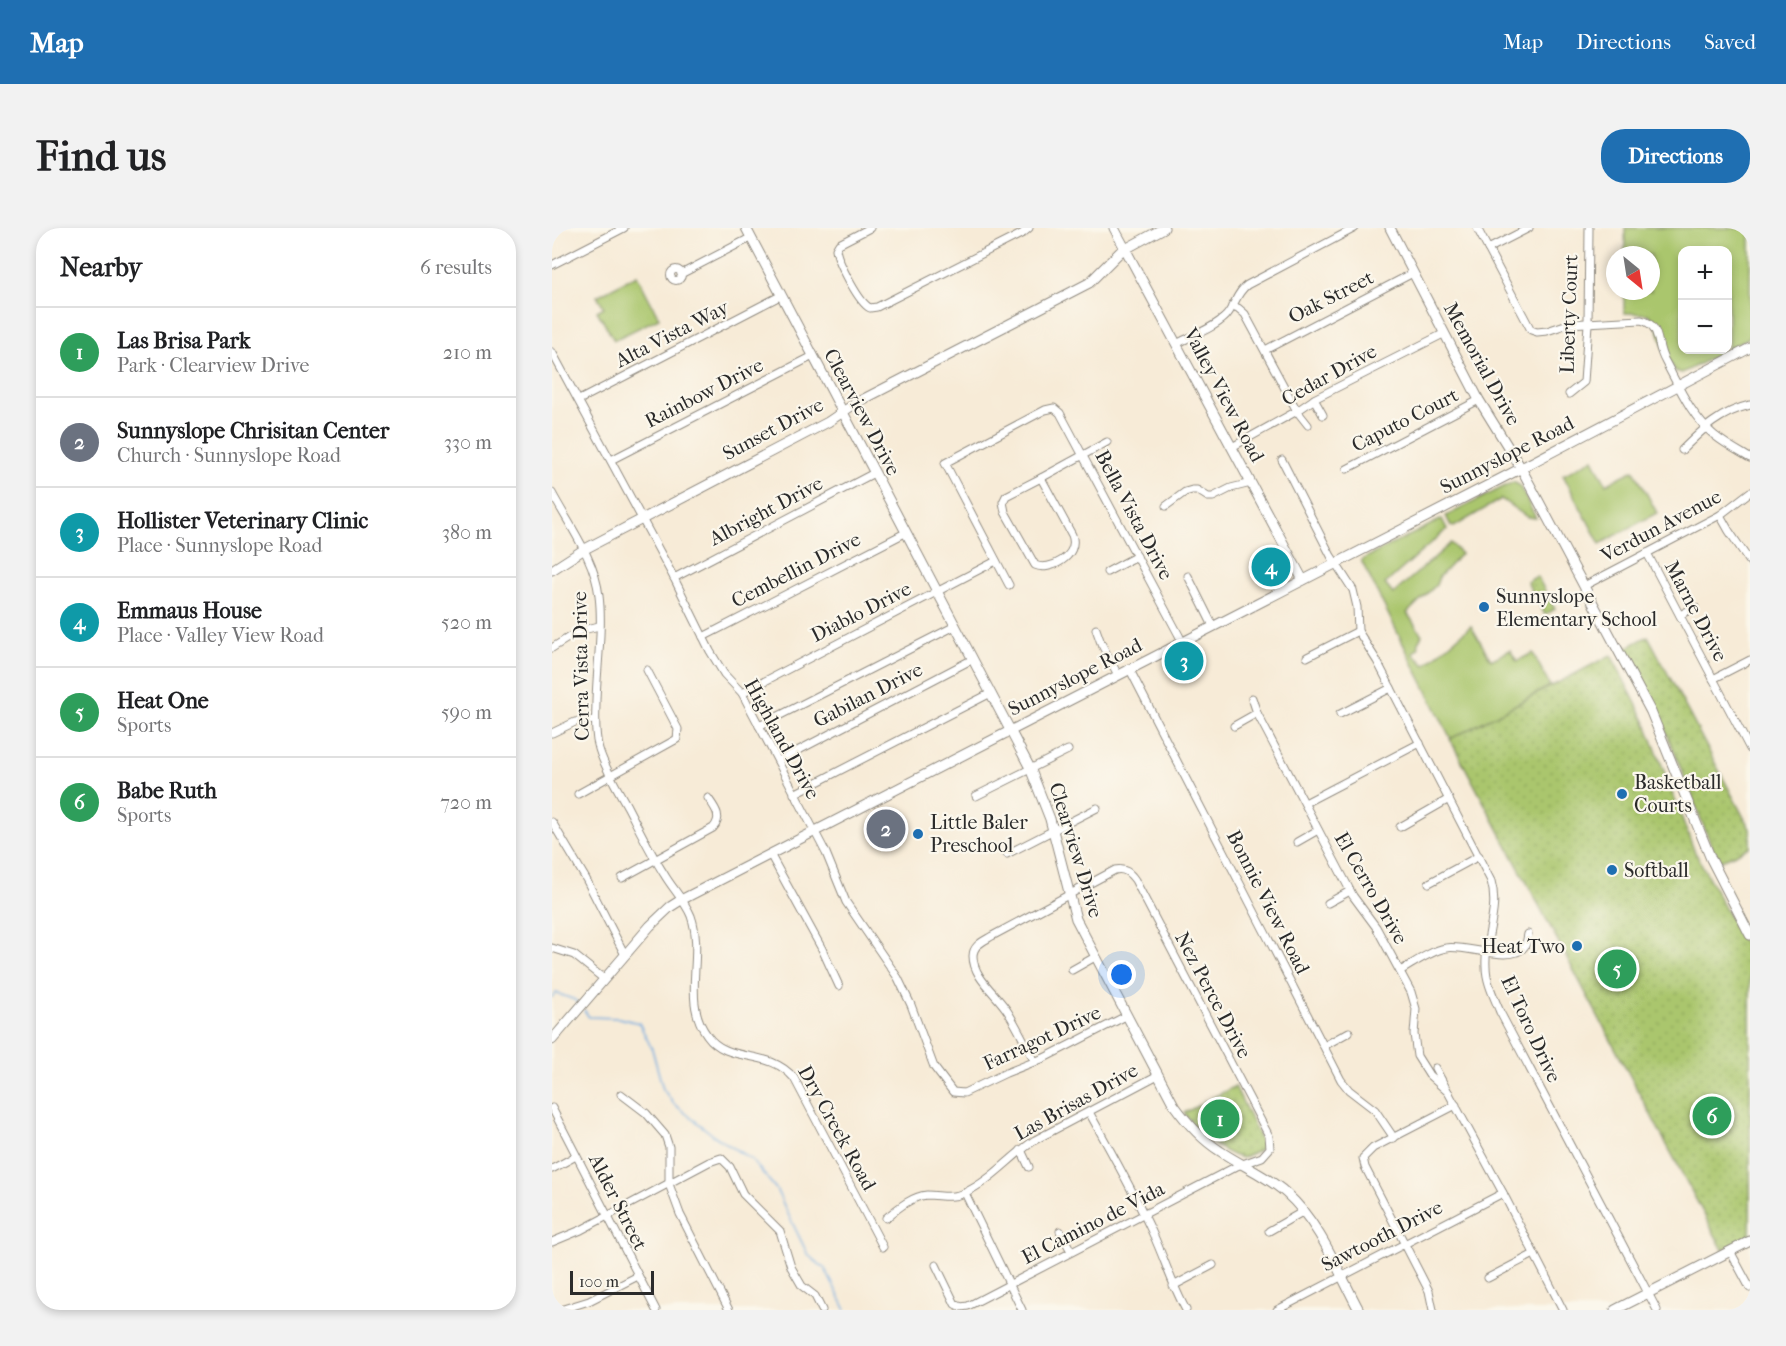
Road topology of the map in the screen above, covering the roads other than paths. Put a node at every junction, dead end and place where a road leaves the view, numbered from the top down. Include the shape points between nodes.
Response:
1 (624, 228) edge
2 (746, 228) edge
3 (870, 228) edge
4 (1029, 228) edge
5 (1114, 228) edge
6 (1164, 228) edge
7 (1355, 228) edge
8 (1390, 228) edge
9 (1477, 228) edge
10 (1530, 228) edge
11 (1589, 228) edge
12 (750, 238) junction
13 (1125, 249) junction
14 (1488, 249) junction
15 (552, 265) edge
16 (1413, 273) junction
17 (681, 274) dead end
18 (780, 296) junction
19 (1232, 306) junction
20 (1588, 324) junction
21 (1443, 334) junction
22 (1176, 345) junction
23 (1750, 348) edge
24 (1265, 350) junction
25 (552, 351) edge
26 (813, 356) junction
27 (1677, 385) junction
28 (1569, 394) dead end
29 (1314, 399) junction
30 (579, 400) junction
31 (1479, 400) junction
32 (1750, 405) edge
33 (1298, 411) junction
34 (841, 412) junction
35 (1323, 415) dead end
36 (1308, 425) dead end
37 (1705, 427) junction
38 (1107, 442) dead end
39 (1232, 447) junction
40 (1682, 450) dead end
41 (1084, 455) junction
42 (1750, 458) edge
43 (611, 460) junction
44 (1282, 460) dead end
45 (1521, 468) junction
46 (1347, 469) dead end
47 (874, 472) junction
48 (1041, 478) junction
49 (1251, 483) junction
50 (1750, 492) edge
51 (552, 493) edge
52 (1166, 506) dead end
53 (1720, 514) junction
54 (642, 519) junction
55 (905, 532) junction
56 (583, 550) junction
57 (1647, 553) junction
58 (1137, 556) junction
59 (996, 561) junction
60 (1335, 561) junction
61 (1750, 562) edge
62 (552, 570) edge
63 (1107, 572) dead end
64 (1188, 576) dead end
65 (674, 578) junction
66 (1303, 580) junction
67 (1009, 585) dead end
68 (1584, 586) junction
69 (937, 592) junction
70 (1695, 607) dead end
71 (1680, 615) junction
72 (599, 626) junction
73 (956, 626) junction
74 (1213, 626) junction
75 (1096, 629) dead end
76 (1358, 631) junction
77 (703, 637) junction
78 (1182, 641) junction
79 (552, 648) edge
80 (1307, 657) dead end
81 (973, 659) junction
82 (1750, 660) edge
83 (647, 669) dead end
84 (1130, 669) junction
85 (1118, 675) junction
86 (1713, 679) junction
87 (1390, 688) junction
88 (742, 693) junction
89 (990, 693) junction
90 (1252, 698) dead end
91 (1257, 713) junction
92 (1340, 714) dead end
93 (595, 720) junction
94 (759, 726) junction
95 (1234, 726) dead end
96 (1011, 730) junction
97 (552, 733) edge
98 (1420, 743) junction
99 (1749, 745) edge
100 (1068, 750) dead end
101 (778, 760) junction
102 (1030, 768) junction
103 (611, 777) junction
104 (578, 794) dead end
105 (794, 794) junction
106 (976, 796) dead end
107 (708, 798) dead end
108 (1449, 799) junction
109 (1305, 803) junction
110 (1097, 808) dead end
111 (552, 822) edge
112 (1400, 827) dead end
113 (1053, 830) junction
114 (1318, 830) junction
115 (814, 831) junction
116 (1297, 842) dead end
117 (770, 854) junction
118 (1007, 854) dead end
119 (1479, 856) junction
120 (656, 860) junction
121 (622, 878) dead end
122 (1429, 883) dead end
123 (1350, 891) junction
124 (1068, 895) junction
125 (681, 900) junction
126 (1328, 903) dead end
127 (1528, 934) dead end
128 (1750, 935) edge
129 (552, 948) edge
130 (1486, 952) junction
131 (625, 955) junction
132 (1095, 957) junction
133 (1072, 970) dead end
134 (1400, 971) junction
135 (604, 979) junction
136 (839, 986) dead end
137 (1126, 1016) junction
138 (1348, 1032) dead end
139 (552, 1040) edge
140 (1324, 1046) junction
141 (1035, 1062) junction
142 (1435, 1068) dead end
143 (1158, 1075) junction
144 (972, 1089) joint
145 (1449, 1093) junction
146 (621, 1094) dead end
147 (1456, 1105) junction
148 (552, 1108) edge
149 (1089, 1112) junction
150 (1268, 1135) joint
151 (1394, 1138) junction
152 (1021, 1150) junction
153 (576, 1156) junction
154 (1242, 1164) junction
155 (1029, 1167) dead end
156 (552, 1169) edge
157 (669, 1184) junction
158 (965, 1193) junction
159 (1503, 1193) junction
160 (1304, 1211) junction
161 (1144, 1214) junction
162 (607, 1215) junction
163 (886, 1218) dead end
164 (1060, 1231) dead end
165 (1269, 1231) dead end
166 (1750, 1241) edge
167 (552, 1242) edge
168 (1405, 1243) junction
169 (883, 1247) dead end
170 (1071, 1251) junction
171 (1730, 1251) junction
172 (1534, 1254) junction
173 (936, 1265) dead end
174 (1212, 1265) dead end
175 (1341, 1275) junction
176 (638, 1276) junction
177 (1488, 1278) dead end
178 (1009, 1285) junction
179 (1173, 1286) junction
180 (1750, 1288) edge
181 (1648, 1293) junction
182 (560, 1310) edge
183 (656, 1310) edge
184 (729, 1310) edge
185 (822, 1310) edge
186 (1022, 1310) edge
187 (1186, 1310) edge
188 (1277, 1310) edge
189 (1359, 1310) edge
190 (1433, 1310) edge
191 (1563, 1310) edge
192 (1615, 1310) edge
193 (1657, 1310) edge

1 - 15 street
2 - 12 street, Clearview Drive
3 - 4 street via 836,249 864,305 870,308
5 - 13 street, Valley View Road
6 - 13 street, Sunset Drive
7 - 19 street via 1247,285
8 - 16 street, Memorial Drive
9 - 14 street
10 - 14 street
11 - 20 street, Liberty Court
12 - 17 street
12 - 18 street, Clearview Drive
13 - 22 street, Valley View Road
13 - 34 street, Sunset Drive via 1089,283
14 - 20 street via 1531,330
16 - 21 street, Memorial Drive
16 - 24 street, Oak Street
18 - 26 street, Clearview Drive
18 - 30 street, Alta Vista Way
19 - 22 street via 1221,320
19 - 24 street via 1245,314
20 - 27 street via 1650,322
20 - 28 street, Liberty Court via 1584,382
21 - 29 street, Cedar Drive
21 - 31 street, Memorial Drive
22 - 39 street, Valley View Road
23 - 27 street, Sunnyslope Road
24 - 33 street
25 - 30 street, Highland Drive
26 - 34 street, Clearview Drive
26 - 43 street, Rainbow Drive
27 - 37 street
27 - 45 street, Sunnyslope Road
29 - 33 street, Cedar Drive
29 - 35 street
30 - 43 street, Highland Drive
31 - 45 street, Memorial Drive
31 - 46 street, Caputo Court
32 - 37 street via 1726,413
33 - 36 street
33 - 39 street, Cedar Drive
34 - 47 street, Clearview Drive
34 - 54 street, Sunset Drive
37 - 40 street
37 - 42 street
38 - 41 street
39 - 49 street, Valley View Road
41 - 48 street
41 - 58 street, Bella Vista Drive
41 - 59 street, Bella Vista Drive via 1060,413 1052,408 945,463
43 - 54 street, Highland Drive
44 - 60 street, El Toro Drive
45 - 60 street, Sunnyslope Road
45 - 68 street, Memorial Drive
47 - 55 street, Clearview Drive
47 - 65 street, Albright Drive
48 - 48 street via 1006,496 1003,502 1035,565 1041,567 1068,556 1074,544
49 - 52 street via 1213,497 1192,490
49 - 66 street, Valley View Road
50 - 53 street, Verdun Avenue
51 - 56 street, Cerra Vista Drive
53 - 57 street, Verdun Avenue
53 - 61 street
54 - 56 street, Sunset Drive
54 - 65 street, Highland Drive
55 - 69 street, Clearview Drive
55 - 77 street, Cembellin Drive
56 - 62 street, Sunset Drive
56 - 72 street, Cerra Vista Drive via 598,586 603,615
57 - 68 street, Verdun Avenue
57 - 71 street, Marne Drive
58 - 63 street
58 - 78 street, Bella Vista Drive
59 - 67 street
59 - 69 street, Diablo Drive
60 - 66 street, Sunnyslope Road
60 - 76 street, El Toro Drive via 1356,599
64 - 74 street
65 - 77 street, Highland Drive
66 - 74 street, Sunnyslope Road
68 - 128 street, Memorial Drive via 1656,722 1712,859
69 - 73 street, Clearview Drive
69 - 88 street, Diablo Drive
70 - 71 street
71 - 86 street, Marne Drive
72 - 79 street via 579,631
72 - 93 street, Cerra Vista Drive
73 - 81 street, Clearview Drive
73 - 94 street
74 - 78 street, Sunnyslope Road
75 - 85 street
76 - 80 street
76 - 87 street, El Toro Drive
77 - 88 street, Highland Drive via 724,674
78 - 84 street, Sunnyslope Road
81 - 89 street, Clearview Drive
81 - 101 street, Gabilan Drive
82 - 86 street
83 - 103 street via 676,724 678,736
84 - 85 street, Sunnyslope Road
84 - 140 street, Bonnie View Road
85 - 96 street, Sunnyslope Road
86 - 99 street, Marne Drive
87 - 92 street
87 - 98 street, El Toro Drive
88 - 94 street, Highland Drive
89 - 96 street, Clearview Drive
89 - 105 street
90 - 91 street, El Cerro Drive
91 - 95 street
91 - 109 street, El Cerro Drive
93 - 97 street via 575,722
93 - 103 street, Cerra Vista Drive via 598,747
94 - 101 street, Highland Drive
96 - 102 street, Clearview Drive
96 - 115 street, Sunnyslope Road
98 - 108 street, El Toro Drive
98 - 109 street
100 - 102 street
101 - 105 street, Highland Drive
102 - 106 street
102 - 113 street, Clearview Drive
103 - 104 street
103 - 120 street, Cerra Vista Drive
105 - 115 street, Highland Drive
107 - 120 street via 717,813 716,826
108 - 112 street
108 - 119 street, El Toro Drive
109 - 114 street, El Cerro Drive
110 - 113 street
111 - 131 street
113 - 118 street
113 - 124 street, Clearview Drive
114 - 116 street
114 - 123 street, El Cerro Drive
115 - 117 street, Sunnyslope Road
115 - 144 street, Highland Drive via 850,909 905,991 938,1074 953,1092
117 - 125 street, Sunnyslope Road
117 - 136 street
119 - 122 street
119 - 130 street, El Toro Drive via 1495,897
120 - 121 street
120 - 125 street, Cerra Vista Drive
123 - 126 street
123 - 134 street, El Cerro Drive
124 - 132 street, Clearview Drive
124 - 141 street via 992,936 975,949 973,956 976,969 1008,1013
124 - 150 street, Nez Perce Drive via 1115,870 1127,871 1135,880
125 - 131 street, Sunnyslope Road via 661,915
125 - 169 street, Dry Creek Road via 694,930 695,1008 701,1027 723,1049 779,1064 794,1077
127 - 130 street via 1525,947 1516,952
129 - 135 street via 574,955
130 - 134 street via 1444,948
130 - 181 street, El Toro Drive via 1486,974 1500,1012
131 - 135 street, Sunnyslope Road
132 - 133 street
132 - 137 street, Clearview Drive
134 - 145 street, El Cerro Drive via 1415,1003 1417,1056 1429,1075
135 - 139 street, Sunnyslope Road
137 - 141 street, Farragot Drive
137 - 143 street, Clearview Drive
138 - 140 street
140 - 151 street, Bonnie View Road via 1341,1080 1375,1110
141 - 144 street, Farragot Drive
142 - 145 street, El Cerro Drive
143 - 149 street, Las Brisas Drive
143 - 154 street, Clearview Drive via 1189,1124 1218,1150
145 - 147 street, El Cerro Drive
146 - 157 street via 646,1113 665,1135 669,1147
147 - 151 street
147 - 159 street, El Cerro Drive
148 - 153 street, Alder Street
149 - 152 street, Las Brisas Drive
149 - 161 street
150 - 154 street, El Camino de Vida via 1268,1152
151 - 168 street via 1363,1158
152 - 155 street
152 - 158 street, Las Brisas Drive
153 - 156 street
153 - 162 street, Alder Street
154 - 160 street, Clearview Drive via 1271,1180
154 - 161 street, El Camino de Vida
157 - 162 street
157 - 184 street
157 - 185 street via 721,1158 743,1194 780,1231 791,1267
158 - 163 street, Las Brisas Drive via 919,1197
158 - 178 street
159 - 168 street, Sawtooth Drive
159 - 172 street, El Cerro Drive
160 - 165 street
160 - 175 street, Clearview Drive
161 - 170 street, El Camino de Vida
161 - 179 street
162 - 167 street
162 - 176 street, Alder Street
164 - 170 street
166 - 171 street
168 - 175 street, Sawtooth Drive
168 - 190 street via 1429,1291
170 - 178 street, El Camino de Vida
171 - 180 street
171 - 181 street
172 - 177 street
172 - 191 street, El Cerro Drive
173 - 178 street, El Camino de Vida via 961,1307
174 - 179 street
175 - 188 street, Sawtooth Drive
175 - 189 street, Clearview Drive
176 - 182 street via 589,1301
176 - 183 street, Alder Street
178 - 186 street
179 - 187 street
181 - 192 street
181 - 193 street, El Toro Drive

